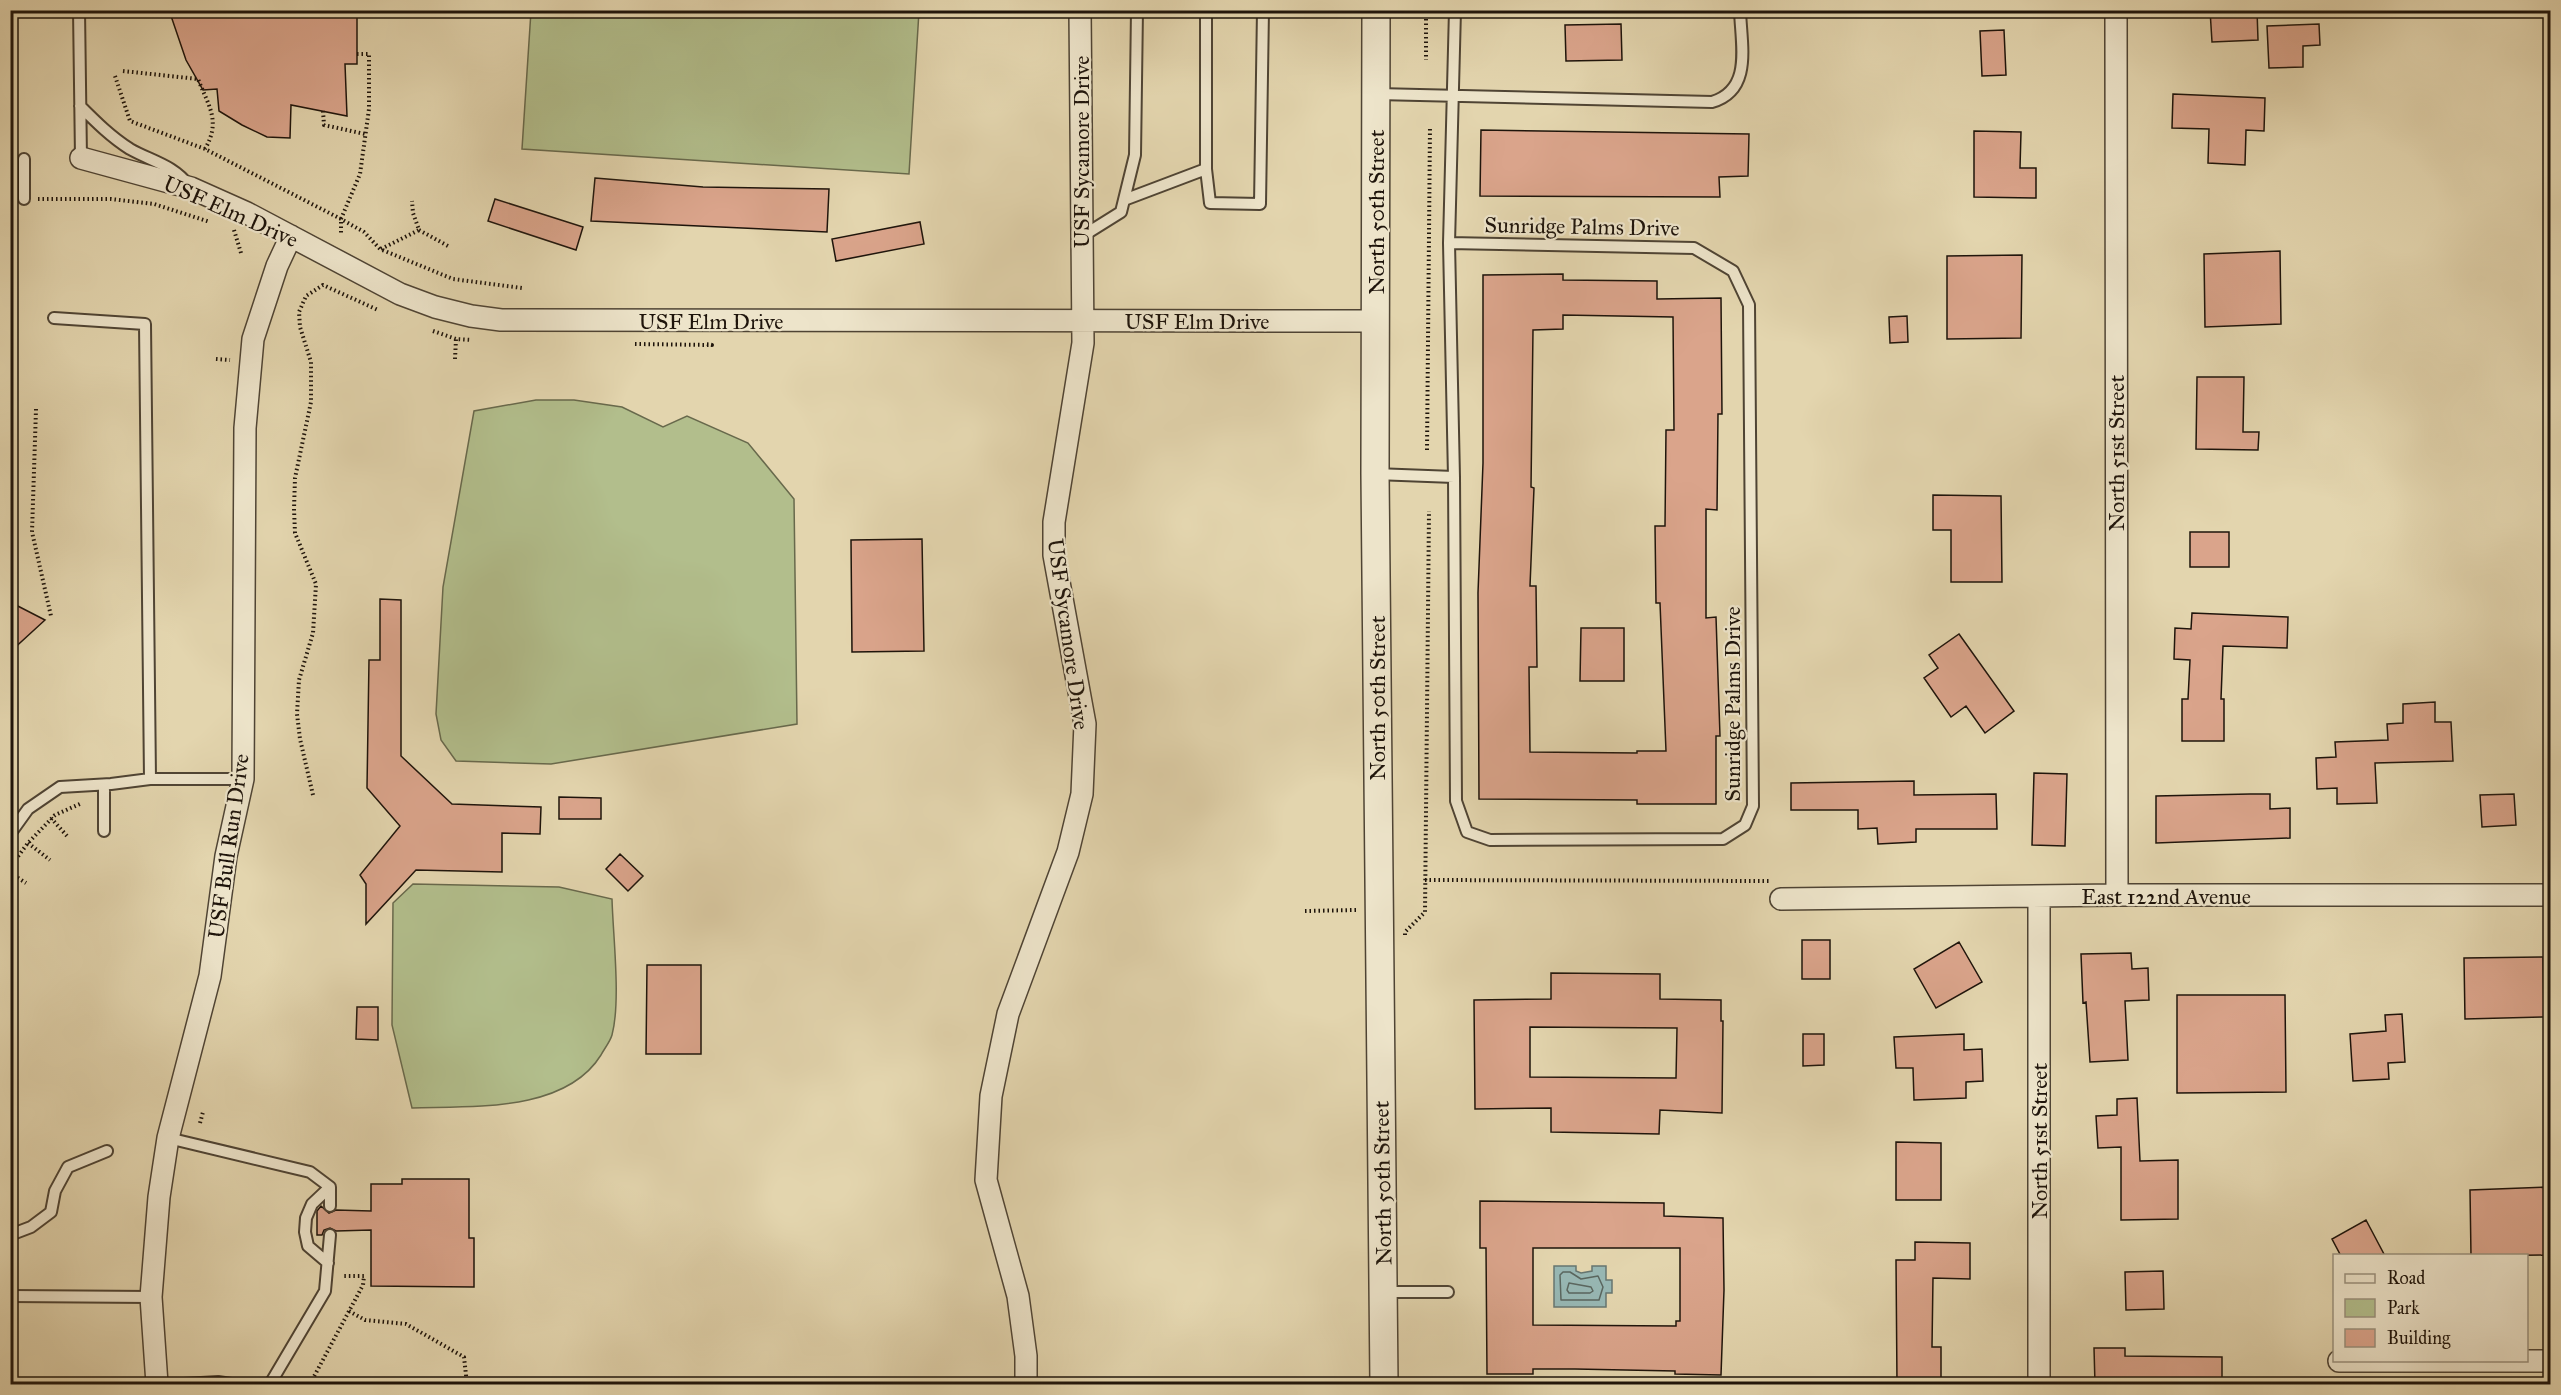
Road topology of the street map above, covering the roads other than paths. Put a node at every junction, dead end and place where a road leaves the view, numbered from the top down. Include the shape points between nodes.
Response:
1 (79, 10) edge
2 (1080, 10) edge
3 (1137, 10) edge
4 (1206, 10) edge
5 (1263, 10) edge
6 (1376, 10) edge
7 (1455, 10) edge
8 (1740, 10) edge
9 (2116, 10) edge
10 (1377, 94) junction
11 (1454, 95) junction
12 (80, 106) junction
13 (81, 158) joint
14 (24, 159) dead end
15 (1206, 169) junction
16 (191, 188) junction
17 (24, 199) dead end
18 (1124, 200) junction
19 (291, 237) junction
20 (1081, 237) junction
21 (1449, 243) junction
22 (54, 318) dead end
23 (1083, 321) junction
24 (1375, 321) junction
25 (1375, 474) junction
26 (1455, 477) junction
27 (150, 779) junction
28 (243, 779) junction
29 (104, 785) junction
30 (104, 831) dead end
31 (10, 834) edge
32 (2116, 895) junction
33 (2550, 896) edge
34 (2039, 897) junction
35 (1781, 899) dead end
36 (168, 1138) junction
37 (107, 1150) dead end
38 (330, 1187) junction
39 (330, 1206) dead end
40 (10, 1235) edge
41 (330, 1235) dead end
42 (328, 1263) junction
43 (1384, 1292) junction
44 (1448, 1292) dead end
45 (10, 1296) edge
46 (151, 1297) junction
47 (2528, 1361) edge
48 (2550, 1361) edge
49 (157, 1384) edge
50 (184, 1384) edge
51 (231, 1384) edge
52 (270, 1384) edge
53 (1026, 1384) edge
54 (1384, 1384) edge
55 (2039, 1384) edge

1 - 12 lane
2 - 20 street, USF Sycamore Drive
3 - 18 lane via 1135,155
4 - 15 lane
5 - 15 lane via 1260,204 1210,203
6 - 10 street, North 50th Street
7 - 11 lane, Sunridge Palms Drive
8 - 11 lane via 1742,72 1737,87 1726,98 1712,102
9 - 32 street, North 51st Street
10 - 11 lane
10 - 24 street, North 50th Street
11 - 21 lane, Sunridge Palms Drive
12 - 13 lane
12 - 16 lane via 102,129 131,149 179,172
13 - 16 street, USF Elm Drive
14 - 17 lane
15 - 18 lane
16 - 19 street, USF Elm Drive
18 - 20 lane via 1121,212
19 - 23 street, USF Elm Drive via 400,294 435,307 501,320
19 - 28 street, USF Bull Run Drive via 253,339 244,428
20 - 23 street, USF Sycamore Drive
21 - 26 lane, Sunridge Palms Drive
21 - 26 lane, Sunridge Palms Drive via 1694,248 1733,271 1749,305 1754,806 1745,825 1722,839 1490,840 1467,832 1456,801
22 - 27 lane via 145,324
23 - 24 street, USF Elm Drive
23 - 53 street, USF Sycamore Drive via 1083,343 1054,522 1054,555 1085,724 1082,794 1068,852 1008,1014 991,1096 986,1180 1018,1296
24 - 25 street, North 50th Street
25 - 26 lane
25 - 43 street, North 50th Street
27 - 28 lane
27 - 29 lane
28 - 36 street, USF Bull Run Drive via 226,856 210,976
29 - 30 lane
29 - 31 lane via 60,787 28,809
32 - 33 street, East 122nd Avenue
32 - 34 street, East 122nd Avenue
34 - 35 street, East 122nd Avenue
34 - 55 street, North 51st Street
36 - 38 lane via 310,1172
36 - 46 street, USF Bull Run Drive
37 - 40 lane via 68,1167 55,1191 51,1212 31,1227
38 - 39 lane
38 - 42 lane via 312,1204 305,1232 308,1246
41 - 42 lane
42 - 52 lane via 325,1291
43 - 44 lane
43 - 54 street, North 50th Street
45 - 46 lane
46 - 49 street, USF Bull Run Drive
47 - 48 street
50 - 51 lane

